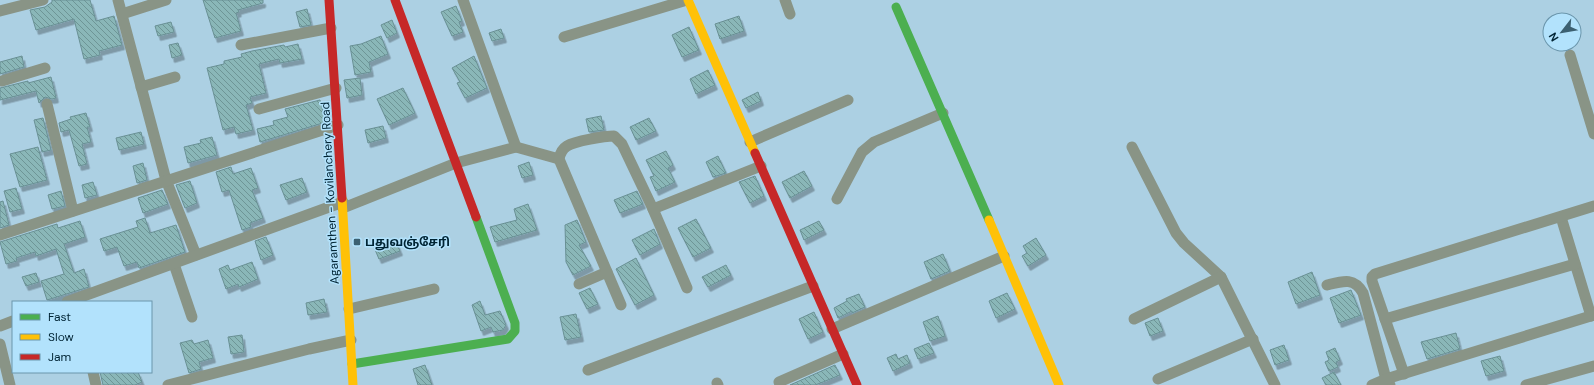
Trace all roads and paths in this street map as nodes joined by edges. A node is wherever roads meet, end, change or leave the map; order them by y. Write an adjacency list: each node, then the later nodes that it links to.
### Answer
1 (43, 0): 10 (street)
2 (118, 0): 11 (street)
3 (166, 0): 11 (street)
4 (329, 0): 13 (street, Agaramthen - Kovilanchery Road)
5 (395, 0): 32 (street)
6 (463, 0): 29 (street)
7 (688, 0): 14 (street); 28 (street)
8 (785, 0): 12 (street)
9 (896, 7): 25 (street)
10 (0, 11)
11 (122, 14): 20 (street)
12 (790, 14)
13 (331, 28): 15 (street); 21 (street, Agaramthen - Kovilanchery Road)
14 (564, 37)
15 (241, 45)
16 (1570, 55): 27 (street)
17 (45, 68): 19 (street)
18 (174, 77): 20 (street)
19 (1, 78)
20 (141, 87): 34 (street)
21 (336, 88): 24 (street); 26 (street, Agaramthen - Kovilanchery Road)
22 (848, 100): 28 (street)
23 (47, 104): 39 (street)
24 (260, 108)
25 (943, 113): 35 (street); 43 (street)
26 (338, 125): 34 (street); 36 (street, Agaramthen - Kovilanchery Road)
27 (1594, 134)
28 (750, 142): 33 (street)
29 (516, 147): 31 (street); 32 (street)
30 (1132, 147): 47 (street)
31 (559, 159): 38 (street); 46 (street)
32 (456, 163): 36 (street); 67 (street)
33 (761, 166): 38 (street); 50 (street)
34 (166, 180): 39 (street); 42 (street)
35 (837, 199)
36 (343, 205): 42 (street); 55 (street, Agaramthen - Kovilanchery Road)
37 (1594, 206): 40 (street)
38 (653, 208): 52 (street)
39 (73, 210): 41 (street)
40 (1561, 217): 45 (street); 59 (street)
41 (0, 234)
42 (196, 255): 44 (street)
43 (1004, 256): 62 (street); 80 (street)
44 (174, 264): 53 (street); 57 (street)
45 (1575, 264): 56 (street); 59 (street)
46 (607, 272): 48 (street); 54 (street)
47 (1221, 277): 58 (street); 63 (street)
48 (579, 284)
49 (1327, 285): 74 (street)
50 (813, 286): 62 (street); 69 (street)
51 (434, 288): 55 (street)
52 (688, 288)
53 (73, 301)
54 (620, 305)
55 (349, 309): 64 (street, Agaramthen - Kovilanchery Road)
56 (1592, 316): 71 (street)
57 (192, 317)
58 (1134, 318)
59 (1385, 319): 71 (street)
60 (12, 321): 61 (street)
61 (0, 326)
62 (832, 328): 66 (street)
63 (1253, 339): 72 (street); 81 (street)
64 (350, 340): 67 (street, Agaramthen - Kovilanchery Road); 77 (street)
65 (0, 344): 75 (street)
66 (843, 354): 73 (street); 79 (street)
67 (352, 364): 78 (street, Agaramthen - Kovilanchery Road)
68 (1594, 366): 83 (street)
69 (588, 370)
70 (92, 373): 76 (street)
71 (1404, 374): 74 (street)
72 (1158, 379)
73 (779, 382)
74 (1388, 382): 82 (street)
75 (10, 385)
76 (96, 385)
77 (168, 385)
78 (353, 385)
79 (857, 385)
80 (1059, 385)
81 (1275, 385)
82 (1372, 385)
83 (1526, 385)

